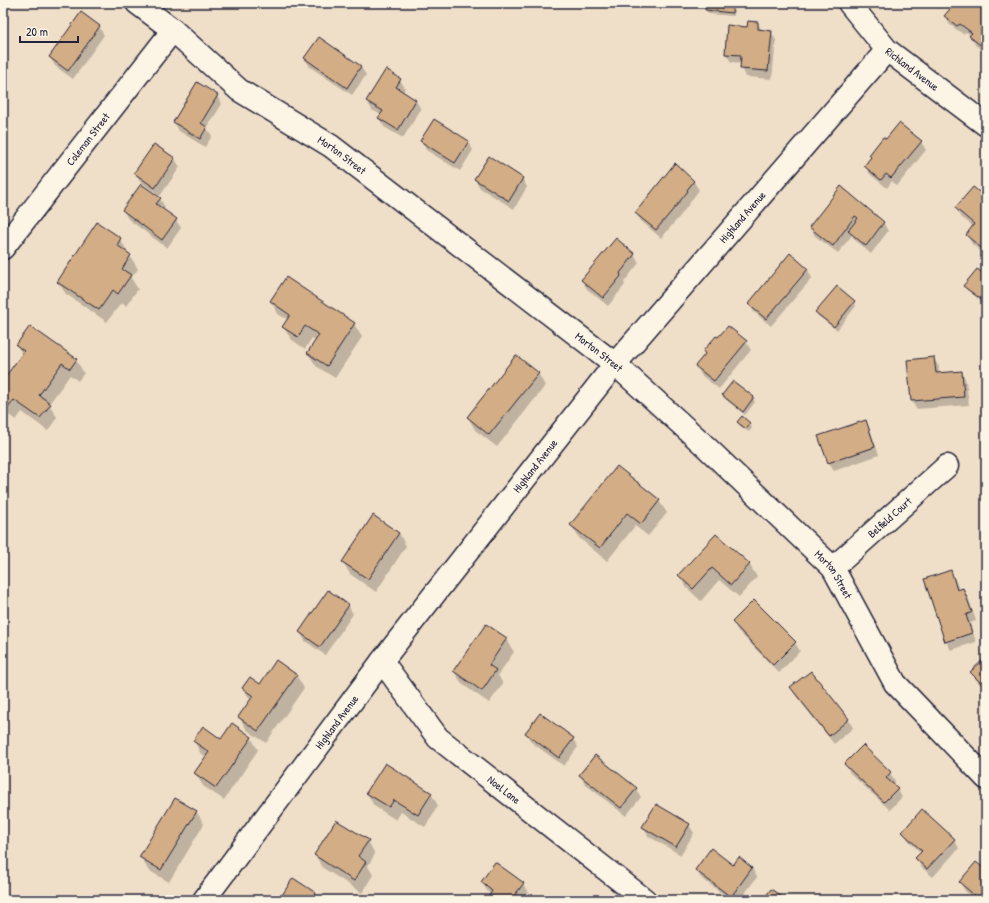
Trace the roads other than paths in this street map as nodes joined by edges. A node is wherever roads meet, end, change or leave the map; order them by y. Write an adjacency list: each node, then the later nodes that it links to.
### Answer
1 (137, 3): 3 (street, Morton Street)
2 (849, 3): 4 (street, Richland Avenue)
3 (173, 30): 6 (street, Coleman Street); 7 (street, Morton Street)
4 (886, 50): 5 (street, Richland Avenue); 7 (street, Highland Avenue)
5 (986, 125)
6 (3, 248)
7 (615, 364): 9 (street, Morton Street); 10 (street, Highland Avenue)
8 (947, 466): 9 (street, Belfield Court)
9 (833, 568): 11 (street, Morton Street)
10 (382, 661): 12 (street, Highland Avenue); 13 (street, Noel Lane)
11 (986, 778)
12 (204, 900)
13 (645, 900)

